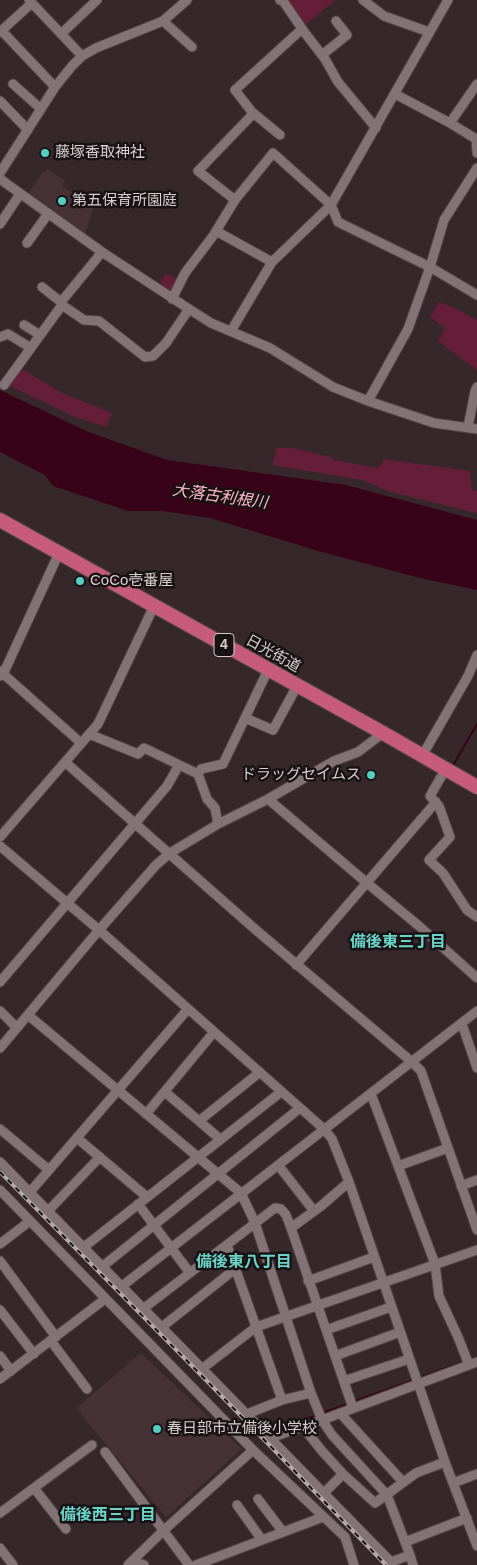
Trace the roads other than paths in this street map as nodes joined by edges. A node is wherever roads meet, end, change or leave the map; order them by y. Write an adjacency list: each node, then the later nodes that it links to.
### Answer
1 (97, 0): 12 (street)
2 (187, 0): 8 (street)
3 (280, 0): 9 (street)
4 (363, 0): 11 (street)
5 (448, 0): 11 (street)
6 (31, 2): 10 (street); 12 (street)
7 (336, 20): 14 (street)
8 (163, 21): 13 (street); 15 (street)
9 (302, 29): 14 (street); 22 (street)
10 (1, 32): 18 (street)
11 (429, 32): 19 (street)
12 (61, 34): 15 (street)
13 (192, 47)
14 (322, 55): 24 (street)
15 (82, 56): 18 (street)
16 (13, 84): 21 (street)
17 (477, 84): 23 (street)
18 (55, 88): 21 (street)
19 (395, 94): 23 (street); 24 (street)
20 (0, 101): 25 (street)
21 (41, 109): 25 (street)
22 (252, 112): 26 (street); 33 (street)
23 (450, 123): 27 (street)
24 (376, 128): 34 (street)
25 (28, 130): 30 (street)
26 (280, 135)
27 (477, 138): 28 (street)
28 (477, 153)
29 (477, 168): 41 (street)
30 (0, 173)
31 (0, 179): 32 (street)
32 (20, 194): 35 (street); 36 (street)
33 (235, 200): 34 (street); 37 (street)
34 (331, 205): 40 (street); 41 (street)
35 (48, 214): 38 (street); 39 (street)
36 (0, 224)
37 (216, 231): 40 (street); 44 (street)
38 (27, 243)
39 (102, 252): 44 (street); 45 (street)
40 (272, 262): 48 (street)
41 (430, 268): 43 (street); 54 (street)
42 (42, 287): 45 (street)
43 (477, 295)
44 (172, 299): 46 (street)
45 (62, 304): 46 (street); 49 (street)
46 (189, 309): 48 (street)
47 (24, 325): 49 (street)
48 (231, 331): 54 (street)
49 (40, 335): 51 (street)
50 (0, 337): 51 (street)
51 (31, 348): 52 (street)
52 (4, 385)
53 (477, 386): 55 (street)
54 (368, 401): 55 (street)
55 (473, 428)
56 (0, 520): 57 (highway, 日光街道 / 4)
57 (59, 553): 58 (highway, 日光街道 / 4); 61 (street)
58 (154, 606): 60 (highway, 日光街道 / 4); 65 (street)
59 (477, 655): 67 (street)
60 (268, 670): 62 (highway, 日光街道 / 4); 63 (street)
61 (1, 674): 66 (street)
62 (297, 686): 63 (street); 64 (highway, 日光街道 / 4)
63 (245, 718): 71 (street)
64 (383, 733): 67 (highway, 日光街道 / 4); 73 (street)
65 (89, 734): 66 (street); 69 (street)
66 (81, 743): 68 (street)
67 (422, 756): 70 (highway, 日光街道 / 4)
68 (65, 762): 75 (street); 77 (street)
69 (179, 765): 71 (street); 75 (street)
70 (450, 772): 72 (highway, 日光街道 / 4); 74 (street)
71 (198, 774): 76 (street)
72 (477, 787)
73 (268, 798): 76 (street); 81 (street)
74 (436, 802): 81 (street); 83 (street)
75 (136, 824): 80 (street); 82 (street)
76 (218, 824): 80 (street)
77 (3, 825): 78 (street)
78 (0, 837)
79 (0, 846): 82 (street)
80 (170, 853): 84 (street); 85 (street)
81 (367, 883): 85 (street); 86 (street)
82 (68, 904): 84 (street); 87 (street)
83 (477, 917)
84 (99, 930): 88 (street); 91 (street)
85 (296, 964): 96 (street)
86 (477, 978)
87 (0, 982)
88 (188, 1009): 94 (street); 99 (street)
89 (0, 1011): 93 (street)
90 (477, 1011): 92 (street)
91 (28, 1015): 93 (street); 99 (street)
92 (462, 1024): 96 (street); 97 (street)
93 (17, 1028): 95 (street)
94 (214, 1032): 98 (street); 100 (street)
95 (0, 1048)
96 (412, 1062): 102 (street); 110 (street)
97 (477, 1068)
98 (260, 1072): 101 (street); 105 (street)
99 (118, 1091): 104 (street); 108 (street)
100 (165, 1092): 104 (street); 105 (street)
101 (281, 1092): 103 (street); 109 (street)
102 (371, 1094): 107 (street); 115 (street)
103 (300, 1108): 107 (street); 117 (street)
104 (146, 1114): 112 (street)
105 (199, 1121): 109 (street)
106 (0, 1129): 116 (street)
107 (324, 1129): 114 (street); 119 (street)
108 (78, 1138): 111 (street); 116 (street)
109 (220, 1139): 112 (street)
110 (448, 1148): 115 (street); 120 (street)
111 (100, 1157): 124 (street); 126 (street)
112 (198, 1157): 117 (street); 124 (street)
113 (0, 1162): 122 (street)
114 (278, 1164): 123 (street); 127 (street)
115 (398, 1166): 140 (street)
116 (49, 1170): 122 (street)
117 (218, 1174): 123 (street); 130 (street)
118 (477, 1180): 120 (street)
119 (349, 1182): 127 (street); 138 (street)
120 (461, 1186): 132 (street)
121 (0, 1190): 128 (street)
122 (30, 1192): 126 (street)
123 (241, 1193): 129 (street); 136 (street)
124 (147, 1197): 125 (street)
125 (138, 1204): 130 (street); 135 (street)
126 (48, 1211): 135 (street)
127 (314, 1211): 131 (street)
128 (30, 1221): 133 (street); 147 (street)
129 (255, 1223): 131 (street); 134 (street); 152 (street)
130 (154, 1226): 136 (street); 141 (street)
131 (291, 1228): 144 (street)
132 (477, 1230)
133 (0, 1244)
134 (227, 1245): 142 (street); 143 (street)
135 (84, 1247): 141 (street)
136 (171, 1248): 143 (street); 146 (street)
137 (477, 1250): 140 (street)
138 (374, 1257): 144 (street); 145 (street)
139 (0, 1261): 157 (street)
140 (435, 1264): 145 (street); 162 (street)
141 (103, 1266): 146 (street)
142 (235, 1269): 153 (street); 154 (street)
143 (190, 1273): 150 (street)
144 (308, 1281): 148 (street)
145 (383, 1282): 148 (street); 149 (street)
146 (122, 1286): 150 (street)
147 (105, 1299): 157 (street); 178 (street)
148 (317, 1306): 152 (street); 155 (street)
149 (391, 1307): 155 (street); 156 (street)
150 (144, 1308): 153 (street)
151 (0, 1310): 158 (street)
152 (285, 1317): 154 (street); 169 (street)
153 (162, 1327): 163 (street)
154 (256, 1327): 163 (street); 170 (street)
155 (326, 1330): 160 (street)
156 (400, 1332): 160 (street); 161 (street)
157 (54, 1339): 158 (street); 168 (street)
158 (34, 1354): 164 (street)
159 (0, 1356): 164 (street)
160 (334, 1356): 166 (street)
161 (409, 1359): 166 (street); 167 (street)
162 (473, 1363): 167 (street)
163 (203, 1368): 173 (street)
164 (11, 1371): 165 (street)
165 (0, 1379)
166 (344, 1381): 171 (street)
167 (418, 1384): 171 (street); 180 (street)
168 (87, 1389)
169 (311, 1392): 170 (street); 174 (street)
170 (282, 1400): 173 (street)
171 (353, 1408): 172 (street)
172 (340, 1413): 174 (street); 183 (street)
173 (247, 1414): 176 (street)
174 (322, 1420): 175 (street); 187 (street)
175 (303, 1427): 176 (street); 181 (street)
176 (270, 1438): 186 (street)
177 (92, 1445): 185 (street)
178 (253, 1450): 191 (street); 194 (street)
179 (105, 1452): 194 (street)
180 (445, 1462): 183 (street); 184 (street)
181 (343, 1474): 186 (street); 187 (street)
182 (477, 1474): 184 (street)
183 (403, 1482): 187 (street)
184 (453, 1483): 192 (street)
185 (34, 1488): 190 (street); 193 (street)
186 (324, 1493): 200 (street)
187 (387, 1495): 197 (street)
188 (258, 1499): 195 (street)
189 (237, 1505): 196 (street)
190 (0, 1514)
191 (323, 1516): 195 (street); 206 (street)
192 (466, 1518): 197 (street); 198 (street)
193 (66, 1529)
194 (163, 1530): 201 (street); 204 (street)
195 (283, 1532): 196 (street)
196 (262, 1540): 205 (street)
197 (405, 1542): 200 (street)
198 (477, 1546)
199 (0, 1548): 202 (street)
200 (410, 1555): 207 (street)
201 (130, 1563): 203 (street)
202 (13, 1565)
203 (144, 1565)
204 (189, 1565)
205 (196, 1565)
206 (354, 1565)
207 (412, 1565)

